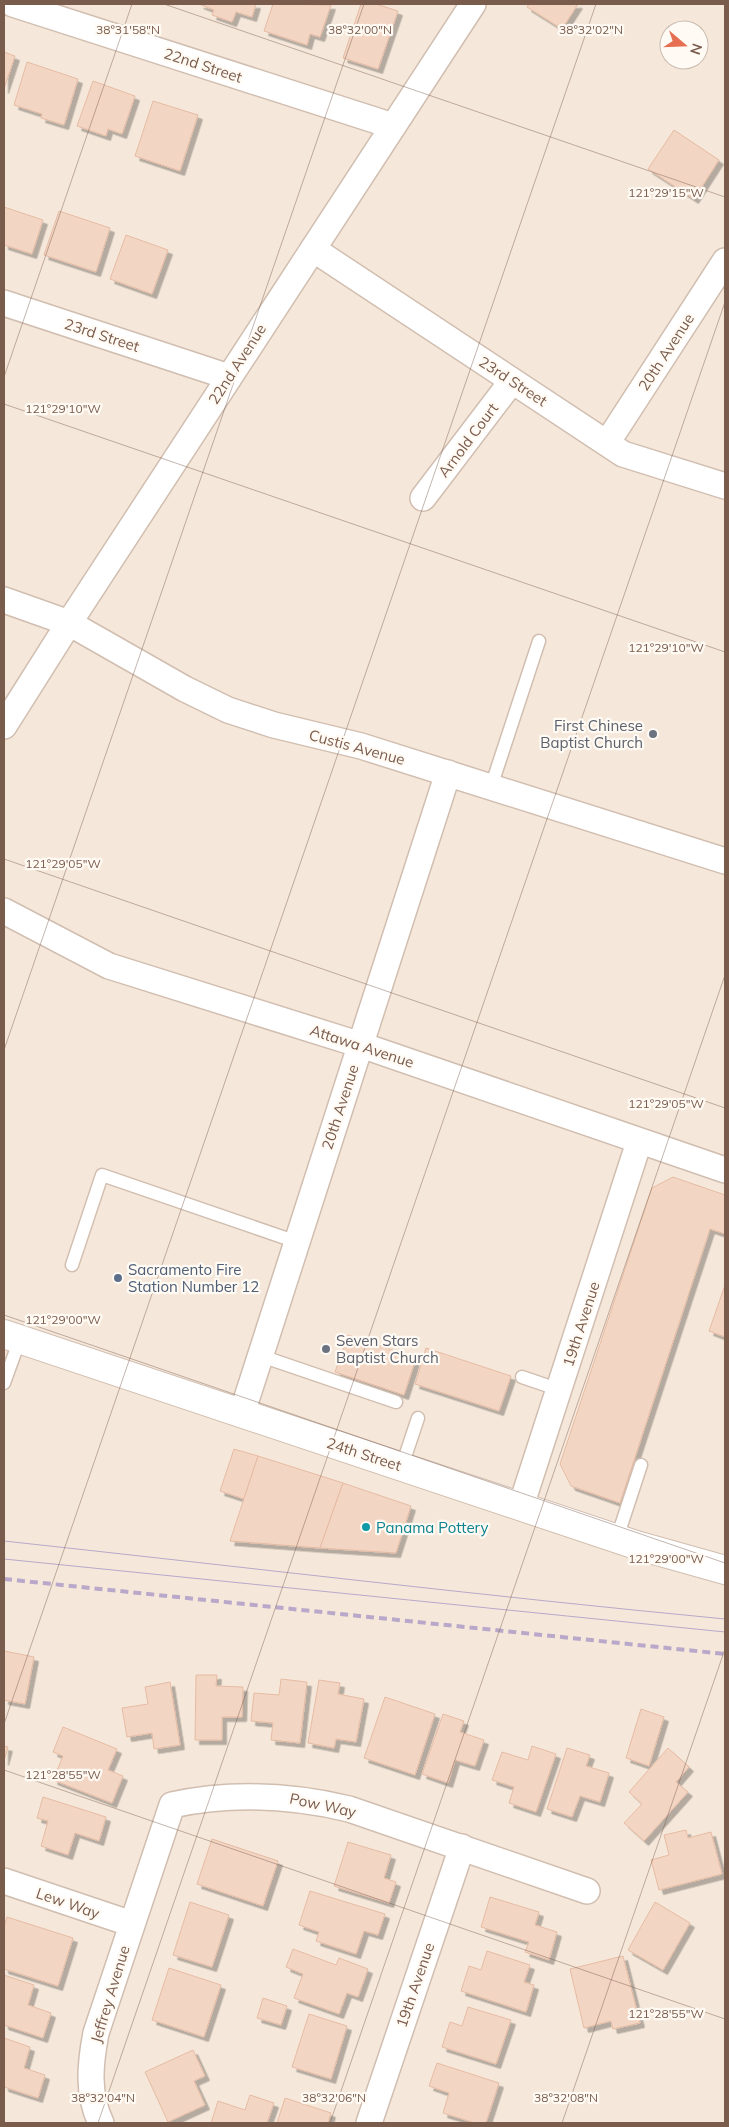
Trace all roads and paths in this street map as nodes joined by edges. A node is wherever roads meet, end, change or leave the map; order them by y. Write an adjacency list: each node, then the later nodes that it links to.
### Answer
1 (13, 4): 3 (street, 22nd Street)
2 (473, 4): 3 (street, 22nd Avenue)
3 (393, 126): 4 (street, 22nd Avenue)
4 (313, 249): 7 (street, 22nd Avenue); 8 (street, 23rd Street)
5 (725, 261): 9 (street, 20th Avenue)
6 (4, 303): 7 (street, 23rd Street)
7 (229, 377): 13 (street, 22nd Avenue)
8 (512, 381): 9 (street, 23rd Street); 11 (street, Arnold Court)
9 (607, 443): 10 (street, 23rd Street)
10 (725, 486)
11 (423, 498)
12 (4, 600): 13 (street, Custis Avenue)
13 (68, 623): 15 (street, 22nd Avenue); 16 (street, Custis Avenue)
14 (538, 641): 17 (lane)
15 (4, 726)
16 (448, 773): 17 (street, Custis Avenue); 20 (street, 20th Avenue)
17 (491, 787): 18 (street, Custis Avenue)
18 (725, 862)
19 (4, 911): 20 (street, Attawa Avenue)
20 (361, 1045): 21 (street, Attawa Avenue); 23 (street, 20th Avenue)
21 (640, 1142): 22 (street, Attawa Avenue); 29 (street, 19th Avenue)
22 (725, 1170)
23 (296, 1242): 24 (lane); 26 (street, 20th Avenue)
24 (72, 1265)
25 (12, 1336): 28 (lane); 31 (street, 24th Street)
26 (261, 1356): 30 (lane); 31 (street, 20th Avenue)
27 (522, 1378): 29 (lane)
28 (4, 1383)
29 (560, 1390): 35 (street, 19th Avenue)
30 (396, 1402)
31 (242, 1413): 34 (street, 24th Street)
32 (418, 1418): 34 (lane)
33 (641, 1465): 36 (lane)
34 (402, 1466): 35 (street, 24th Street)
35 (521, 1506): 36 (street, 24th Street)
36 (617, 1538): 37 (street, 24th Street)
37 (725, 1570)
38 (462, 1847): 40 (street, Pow Way); 41 (street, Pow Way); 43 (street, 19th Avenue)
39 (4, 1881): 41 (street, Lew Way)
40 (588, 1891)
41 (132, 1924): 42 (street, Jeffrey Avenue)
42 (101, 2123)
43 (369, 2123)

